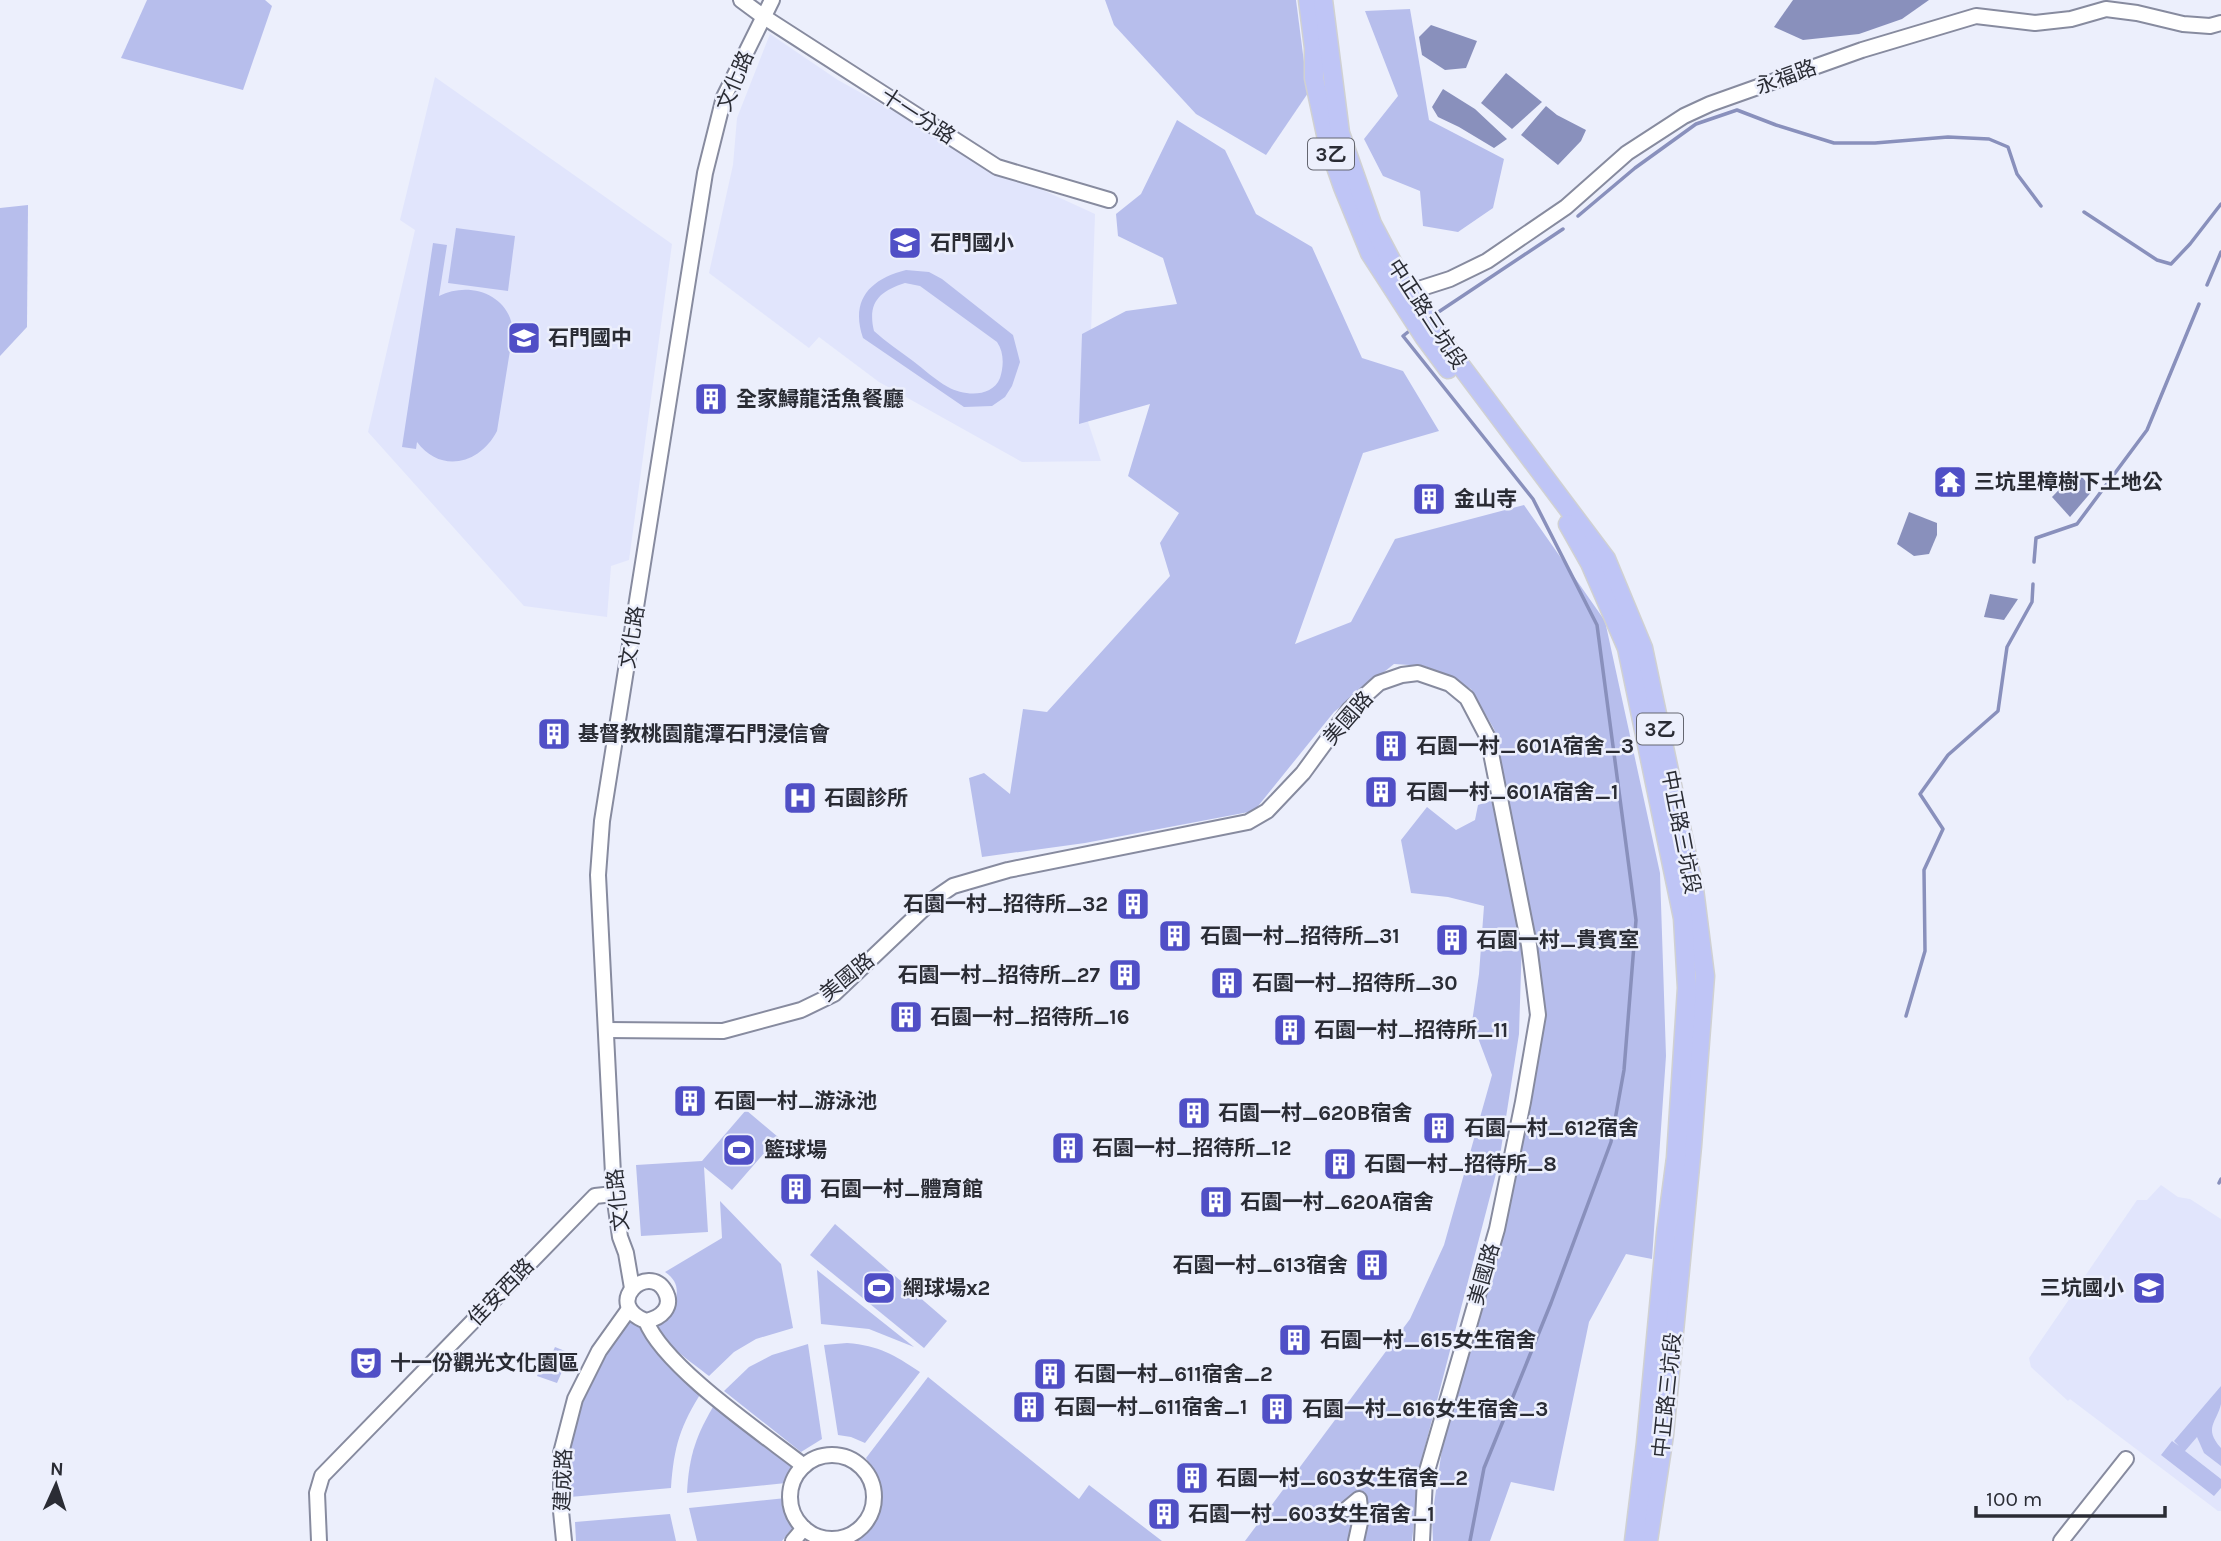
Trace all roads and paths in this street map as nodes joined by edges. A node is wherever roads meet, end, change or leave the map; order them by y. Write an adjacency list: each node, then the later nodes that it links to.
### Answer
1 (741, 0): 5 (street, 十一分路)
2 (772, 0): 5 (street, 文化路)
3 (1308, 0): 8 (main road, 中正路三坑段 / 3乙)
4 (1324, 0): 8 (main road, 中正路三坑段 / 3乙)
5 (764, 17): 7 (street, 十一分路); 9 (street, 文化路)
6 (2221, 23): 8 (street, 永福路)
7 (1109, 200)
8 (1404, 294): 23 (main road, 中正路三坑段 / 3乙); 24 (main road, 中正路三坑段 / 3乙)
9 (607, 1030): 10 (street, 文化路); 22 (street, 美國路)
10 (614, 1194): 11 (street, 文化路); 18 (street, 佳安西路)
11 (632, 1288): 12 (street, 文化路); 13 (street)
12 (629, 1309): 13 (street); 19 (street, 建成路)
13 (646, 1321): 15 (street)
14 (2126, 1459): 25 (street)
15 (804, 1466): 17 (street); 17 (street)
16 (1347, 1508): 21 (street)
17 (804, 1528): 20 (street)
18 (319, 1541)
19 (564, 1541)
20 (793, 1541)
21 (1356, 1541)
22 (1422, 1541)
23 (1634, 1541)
24 (1648, 1541)
25 (2061, 1541)

